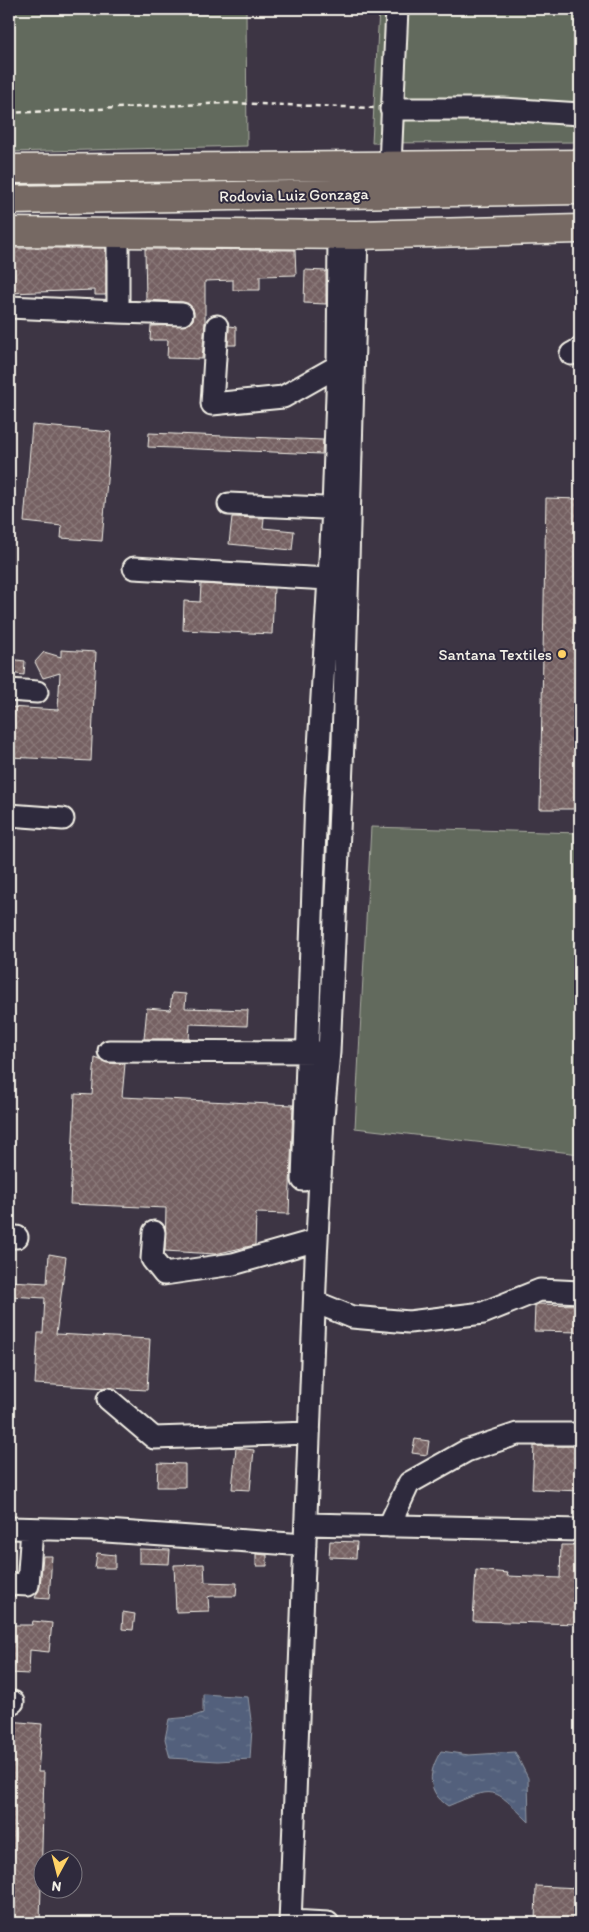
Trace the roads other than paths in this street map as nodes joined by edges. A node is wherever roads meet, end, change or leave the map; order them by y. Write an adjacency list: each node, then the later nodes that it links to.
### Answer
1 (397, 9): 2 (street)
2 (391, 108): 3 (street); 5 (street)
3 (580, 114)
4 (580, 164): 5 (main road, Rodovia Luiz Gonzaga)
5 (390, 165): 6 (main road, Rodovia Luiz Gonzaga)
6 (9, 169)
7 (580, 190): 8 (main road, Rodovia Luiz Gonzaga)
8 (9, 200)
9 (580, 229): 12 (main road)
10 (9, 232): 11 (main road)
11 (118, 233): 12 (main road); 14 (street)
12 (348, 235): 17 (street); 19 (street)
13 (9, 307): 14 (street)
14 (118, 312): 15 (street)
15 (182, 314)
16 (216, 326): 17 (street)
17 (338, 366): 19 (street)
18 (229, 504): 19 (street)
19 (340, 509): 21 (street); 28 (street)
20 (134, 568): 21 (street)
21 (328, 579): 27 (street)
22 (9, 690): 23 (street)
23 (38, 692)
24 (9, 815): 25 (street)
25 (63, 819)
26 (109, 1051): 27 (street)
27 (307, 1052): 28 (street); 29 (street)
28 (329, 1052): 31 (street)
29 (303, 1180)
30 (154, 1232): 31 (street)
31 (317, 1240): 33 (street)
32 (580, 1292): 33 (street)
33 (315, 1302): 35 (street)
34 (108, 1399): 35 (street)
35 (309, 1433): 41 (street)
36 (580, 1434): 37 (street)
37 (390, 1526): 40 (street); 41 (street)
38 (9, 1528): 39 (street)
39 (32, 1529): 41 (street); 42 (street)
40 (580, 1530)
41 (305, 1535): 43 (street)
42 (9, 1584)
43 (290, 1922): 44 (street)
44 (328, 1923)

